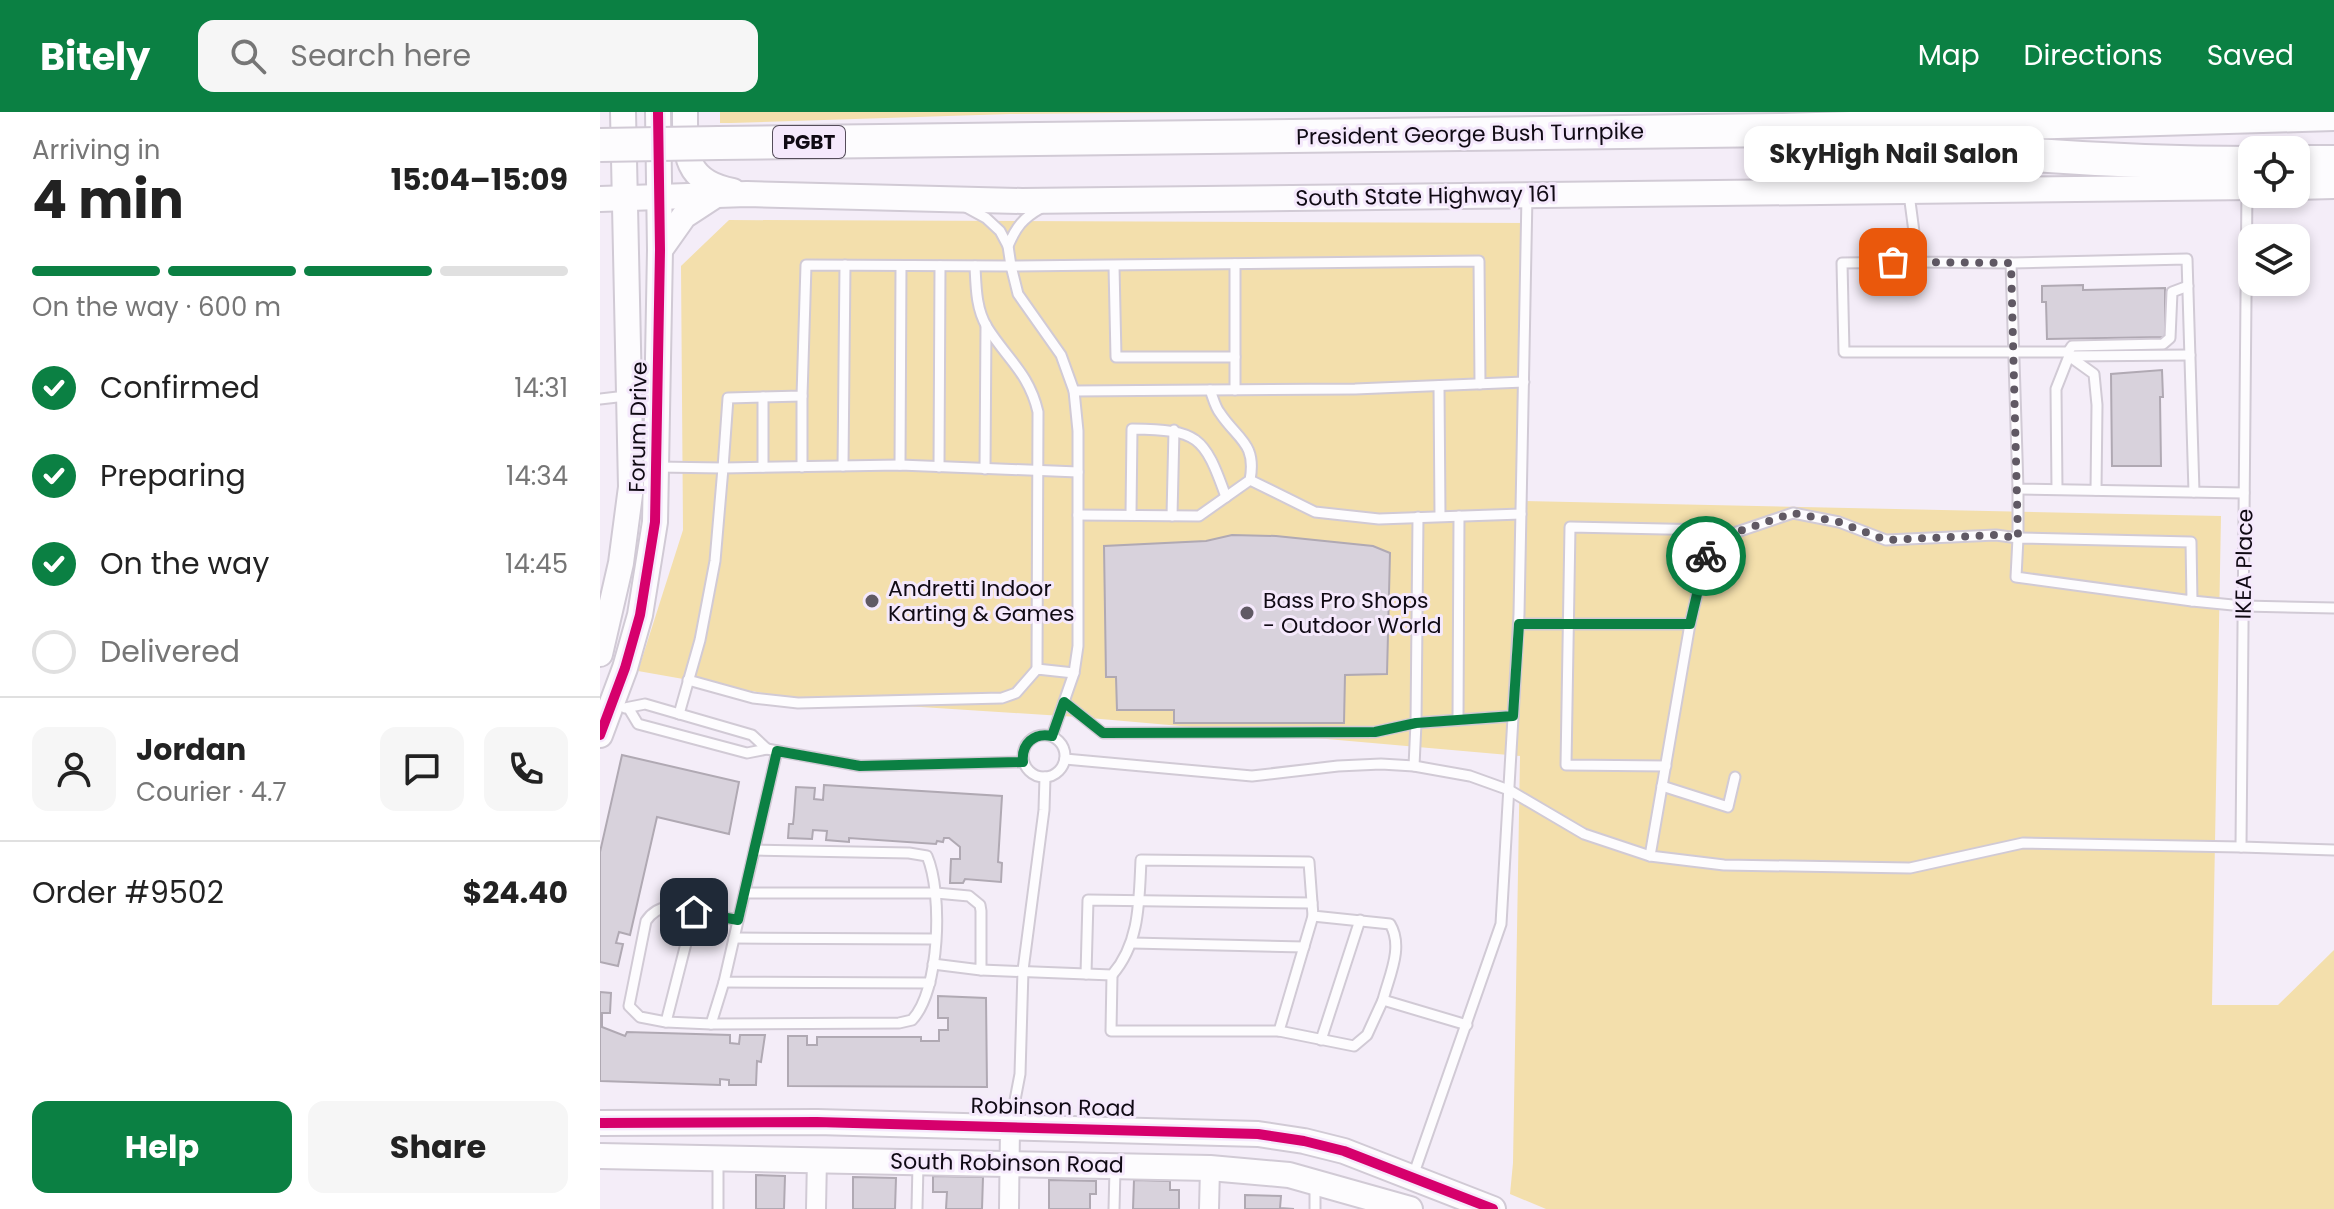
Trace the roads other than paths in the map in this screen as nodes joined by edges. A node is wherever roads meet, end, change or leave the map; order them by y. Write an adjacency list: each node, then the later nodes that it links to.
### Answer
1 (623, 112): 18 (street, Forum Drive)
2 (658, 112): 17 (street, Forum Drive)
3 (685, 112): 14 (street)
4 (2334, 114): 5 (highway, President George Bush Turnpike / PGBT)
5 (1782, 130): 6 (highway, President George Bush Turnpike / PGBT, bridge); 9 (highway)
6 (600, 146)
7 (2310, 162): 8 (highway)
8 (2334, 162)
9 (2238, 177)
10 (2238, 179): 13 (street, South State Highway 161)
11 (2334, 186): 12 (street)
12 (2310, 187)
13 (1909, 190): 16 (street, South State Highway 161); 26 (lane)
14 (747, 194): 15 (street, South State Highway 161); 19 (street, South State Highway 161)
15 (717, 195): 17 (street, South State Highway 161); 24 (street)
16 (1527, 195): 20 (street, South State Highway 161); 41 (lane)
17 (659, 198): 18 (street, South State Highway 161); 24 (street, Forum Drive)
18 (612, 199): 25 (street, Forum Drive)
19 (952, 199): 20 (street, South State Highway 161); 23 (lane)
20 (1055, 200): 23 (lane)
21 (2249, 208): 67 (lane, IKEA Place)
22 (600, 216): 25 (street)
23 (1008, 246): 33 (lane)
24 (660, 250): 54 (street, Forum Drive)
25 (625, 253): 47 (street, Forum Drive)
26 (1918, 262): 27 (lane); 37 (lane)
27 (2011, 263): 35 (lane); 37 (lane)
28 (1235, 264): 34 (lane); 40 (lane); 42 (lane)
29 (845, 265): 30 (lane); 48 (lane); 53 (lane)
30 (901, 266): 31 (lane); 52 (lane)
31 (940, 266): 32 (lane); 57 (lane)
32 (975, 266): 33 (lane); 36 (lane)
33 (1011, 266): 34 (lane); 46 (lane)
34 (1114, 266): 40 (lane)
35 (2188, 286): 38 (lane); 39 (lane)
36 (986, 325): 59 (lane); 60 (lane)
37 (2014, 350): 38 (lane); 63 (lane)
38 (2069, 354): 39 (lane); 64 (lane); 65 (lane)
39 (2190, 355): 66 (lane)
40 (1235, 357): 45 (lane)
41 (1524, 382): 42 (lane); 69 (lane)
42 (1480, 384): 43 (lane)
43 (1439, 386): 45 (lane); 73 (lane)
44 (1210, 390): 45 (lane); 46 (lane); 62 (lane)
45 (1235, 390)
46 (1074, 391): 61 (lane)
47 (630, 396): 50 (lane); 84 (street, Forum Drive)
48 (802, 396): 49 (lane); 56 (lane)
49 (763, 397): 55 (lane); 58 (lane)
50 (600, 399)
51 (1174, 430): 68 (lane); 71 (lane); 72 (lane)
52 (900, 465): 53 (lane); 57 (lane)
53 (843, 466): 56 (lane)
54 (657, 467): 58 (lane); 89 (street, Forum Drive)
55 (763, 467): 56 (lane); 58 (lane)
56 (802, 467)
57 (939, 467): 59 (lane)
58 (723, 468): 87 (lane)
59 (985, 469): 60 (lane)
60 (1038, 471): 61 (lane); 85 (lane)
61 (1078, 472): 70 (lane)
62 (1250, 480): 68 (lane); 75 (lane)
63 (2018, 489): 64 (lane); 77 (lane)
64 (2057, 489): 65 (lane)
65 (2096, 490): 66 (lane)
66 (2194, 492): 67 (lane)
67 (2244, 493): 79 (lane, IKEA Place)
68 (1226, 497): 72 (lane)
69 (1521, 514): 74 (lane); 81 (lane)
70 (1078, 515): 71 (lane); 86 (lane)
71 (1131, 515): 72 (lane)
72 (1172, 516)
73 (1440, 516): 74 (lane); 75 (lane)
74 (1459, 516): 92 (lane)
75 (1418, 517): 93 (lane)
76 (1712, 530): 77 (lane); 82 (lane); 83 (lane)
77 (2018, 538): 78 (lane); 78 (lane)
78 (2192, 601): 79 (lane)
79 (2243, 606): 80 (lane); 105 (lane, IKEA Place)
80 (2334, 608)
81 (1519, 624): 82 (lane); 91 (lane)
82 (1567, 624): 83 (lane); 100 (lane)
83 (1690, 624): 100 (lane)
84 (600, 654)
85 (1037, 669): 86 (lane); 87 (lane)
86 (1074, 673): 88 (lane)
87 (688, 680): 90 (lane)
88 (1064, 702): 93 (lane); 95 (lane)
89 (614, 704): 90 (lane); 94 (street, Forum Drive); 96 (lane)
90 (679, 714): 96 (lane)
91 (1513, 716): 92 (lane); 104 (lane)
92 (1458, 720): 93 (lane)
93 (1416, 723): 99 (lane)
94 (600, 735)
95 (1052, 736): 97 (lane); 98 (lane)
96 (772, 750): 98 (lane); 106 (lane)
97 (1065, 759): 99 (lane); 101 (lane)
98 (1023, 762): 101 (lane)
99 (1414, 766): 104 (lane)
100 (1666, 766): 103 (lane)
101 (1045, 777): 123 (lane)
102 (1735, 777): 103 (lane)
103 (1662, 786): 108 (lane)
104 (1509, 790): 108 (lane); 131 (lane)
105 (2241, 847): 107 (lane); 108 (lane)
106 (755, 850): 109 (lane); 110 (lane)
107 (2334, 850)
108 (1650, 856)
109 (745, 893): 110 (lane); 115 (lane)
110 (936, 893): 118 (lane); 122 (lane)
111 (1139, 900): 112 (lane); 112 (lane); 119 (lane); 124 (lane)
112 (1312, 903): 114 (lane)
113 (694, 912): 115 (lane); 129 (lane); 129 (lane)
114 (1313, 916): 116 (lane); 120 (lane)
115 (738, 920): 117 (lane)
116 (1360, 920): 128 (lane); 133 (lane)
117 (734, 938): 118 (lane); 126 (lane)
118 (935, 939): 121 (lane)
119 (1132, 943): 120 (lane); 125 (lane)
120 (1304, 947): 132 (lane)
121 (933, 964): 122 (lane); 127 (lane)
122 (981, 970): 123 (lane)
123 (1023, 970): 124 (lane); 135 (lane)
124 (1086, 974): 125 (lane)
125 (1112, 975): 132 (lane)
126 (724, 982): 127 (lane); 130 (lane)
127 (930, 983): 130 (lane)
128 (1383, 1000): 131 (lane); 133 (lane)
129 (666, 1022): 130 (lane)
130 (711, 1024)
131 (1467, 1025): 143 (lane)
132 (1279, 1031): 133 (lane)
133 (1321, 1040)
134 (600, 1123): 135 (street, Robinson Road)
135 (1010, 1126): 140 (street); 143 (street, Robinson Road)
136 (600, 1156): 137 (street, South Robinson Road)
137 (718, 1157): 138 (street, South Robinson Road); 145 (lane)
138 (817, 1158): 139 (street, South Robinson Road); 146 (street)
139 (918, 1161): 140 (street, South Robinson Road); 147 (lane)
140 (1009, 1163): 141 (street, South Robinson Road); 148 (street)
141 (1115, 1166): 142 (street, South Robinson Road); 149 (lane)
142 (1210, 1168): 144 (street, South Robinson Road); 150 (street)
143 (1413, 1176): 152 (street); 153 (street, Robinson Road)
144 (1315, 1183): 151 (lane); 152 (street, South Robinson Road)
145 (718, 1209)
146 (816, 1209)
147 (917, 1209)
148 (1009, 1209)
149 (1114, 1209)
150 (1209, 1209)
151 (1315, 1209)
152 (1410, 1209)
153 (1493, 1209)

